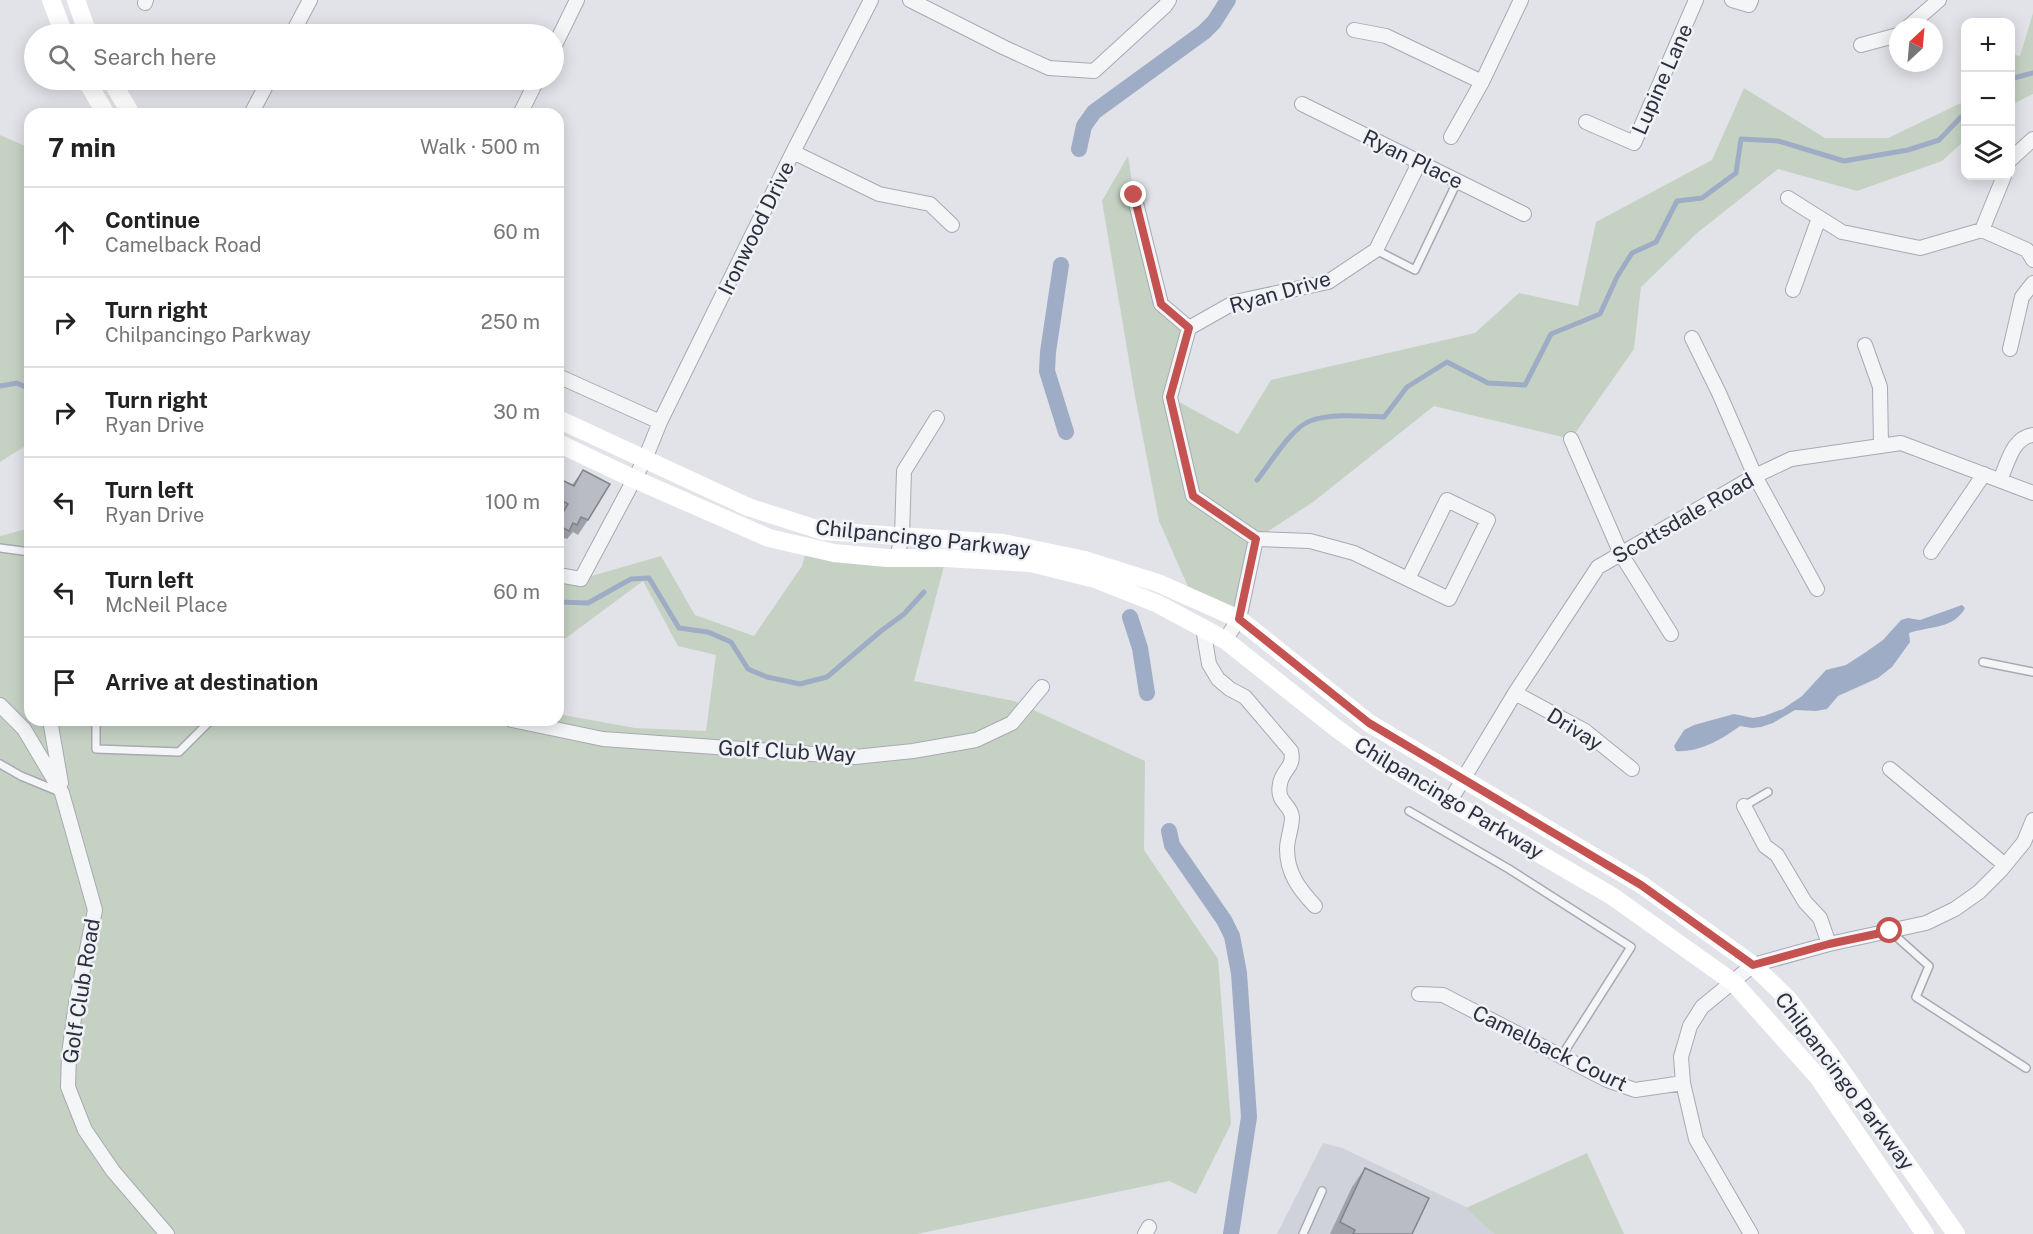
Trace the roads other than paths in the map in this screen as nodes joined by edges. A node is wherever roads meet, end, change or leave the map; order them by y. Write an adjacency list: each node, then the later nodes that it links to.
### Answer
1 (51, 0): 14 (street)
2 (76, 0): 15 (street)
3 (310, 0): 16 (street)
4 (577, 0): 17 (street)
5 (871, 0): 34 (street, Ironwood Drive)
6 (910, 0): 7 (street)
7 (1169, 0)
8 (1521, 0): 21 (street)
9 (1696, 0): 31 (street, Lupine Lane)
10 (1732, 0): 12 (street)
11 (1940, 0): 13 (street)
12 (1750, 2)
13 (1919, 18)
14 (60, 24)
15 (84, 24)
16 (297, 24)
17 (564, 27)
18 (1354, 30): 21 (street)
19 (1889, 37): 20 (street)
20 (1861, 45)
21 (1482, 82): 32 (street)
22 (92, 90): 27 (street)
23 (117, 90): 28 (street)
24 (263, 90): 29 (street)
25 (532, 90): 30 (street)
26 (1302, 104): 36 (street, Ryan Place)
27 (102, 108)
28 (127, 108)
29 (253, 108)
30 (523, 108)
31 (1586, 122)
32 (1451, 137)
33 (2033, 139): 35 (street)
34 (793, 152): 43 (street); 56 (street, Ironwood Drive)
35 (2015, 155)
36 (1419, 163): 38 (street, Ryan Place); 45 (street)
37 (2002, 180): 44 (street)
38 (1457, 182): 41 (street, Ryan Place); 45 (lane)
39 (1134, 195): 49 (street)
40 (1788, 198): 42 (street)
41 (1524, 214)
42 (1819, 218): 44 (street); 48 (street)
43 (952, 225)
44 (1982, 230): 46 (street)
45 (1377, 250): 49 (street, Ryan Drive)
46 (2033, 260)
47 (2033, 283): 52 (street)
48 (1793, 290)
49 (1189, 328): 68 (street)
50 (1692, 338): 63 (street)
51 (1865, 345): 60 (street)
52 (2010, 349)
53 (564, 379): 56 (street)
54 (937, 418): 67 (street)
55 (564, 422): 61 (street, Chilpancingo Parkway)
56 (660, 422): 61 (street, Ironwood Drive)
57 (2033, 435): 65 (street)
58 (1571, 439): 72 (street)
59 (564, 446): 64 (street, Chilpancingo Parkway)
60 (1881, 446): 62 (street, Scottsdale Road); 63 (street, Scottsdale Road)
61 (645, 459): 64 (street, Ironwood Drive); 67 (street, Chilpancingo Parkway)
62 (1984, 474): 65 (street, Scottsdale Road); 71 (street)
63 (1755, 476): 72 (street, Scottsdale Road); 76 (street)
64 (634, 479): 73 (street, Chilpancingo Parkway); 74 (street, Ironwood Drive)
65 (2000, 480): 66 (street, Scottsdale Road)
66 (2033, 493)
67 (902, 537): 73 (street); 77 (street, Chilpancingo Parkway)
68 (1256, 539): 75 (street); 77 (street)
69 (0, 548): 70 (lane)
70 (24, 551)
71 (1931, 552)
72 (1621, 554): 79 (street); 84 (street, Scottsdale Road)
73 (897, 558): 78 (street, Chilpancingo Parkway)
74 (564, 576)
75 (1408, 579): 75 (street)
76 (1817, 589)
77 (1239, 619): 80 (street); 93 (street, Chilpancingo Parkway)
78 (1203, 628): 80 (street, Chilpancingo Parkway); 101 (street)
79 (1671, 634)
80 (1225, 640): 96 (street, Chilpancingo Parkway)
81 (1983, 662): 82 (lane)
82 (2033, 672)
83 (1042, 687): 89 (street, Golf Club Way)
84 (1515, 693): 91 (street, Drivay); 93 (street, Scottsdale Road)
85 (0, 705): 95 (street, Golf Club Road)
86 (51, 726): 95 (street)
87 (96, 726): 88 (lane)
88 (205, 726)
89 (541, 726)
90 (0, 764): 95 (lane)
91 (1632, 768)
92 (1890, 769): 100 (street)
93 (1463, 779): 96 (street, Scottsdale Road); 104 (street, Chilpancingo Parkway)
94 (1768, 792): 97 (lane)
95 (62, 793): 111 (street, Golf Club Road)
96 (1450, 801): 105 (street, Chilpancingo Parkway)
97 (1744, 806): 103 (street)
98 (1409, 811): 107 (lane)
99 (2033, 820): 100 (street)
100 (2005, 865): 102 (street)
101 (1315, 906)
102 (1890, 931): 103 (street); 108 (lane)
103 (1829, 944): 104 (street)
104 (1753, 965): 105 (street); 115 (street, Chilpancingo Parkway)
105 (1734, 983): 109 (street); 114 (street, Chilpancingo Parkway)
106 (1419, 994): 107 (street, Camelback Court)
107 (1561, 1057): 109 (street, Camelback Court)
108 (2026, 1068)
109 (1683, 1083): 113 (street)
110 (1322, 1191): 112 (lane)
111 (167, 1234)
112 (1303, 1234)
113 (1751, 1234)
114 (1925, 1234)
115 (1956, 1234)

